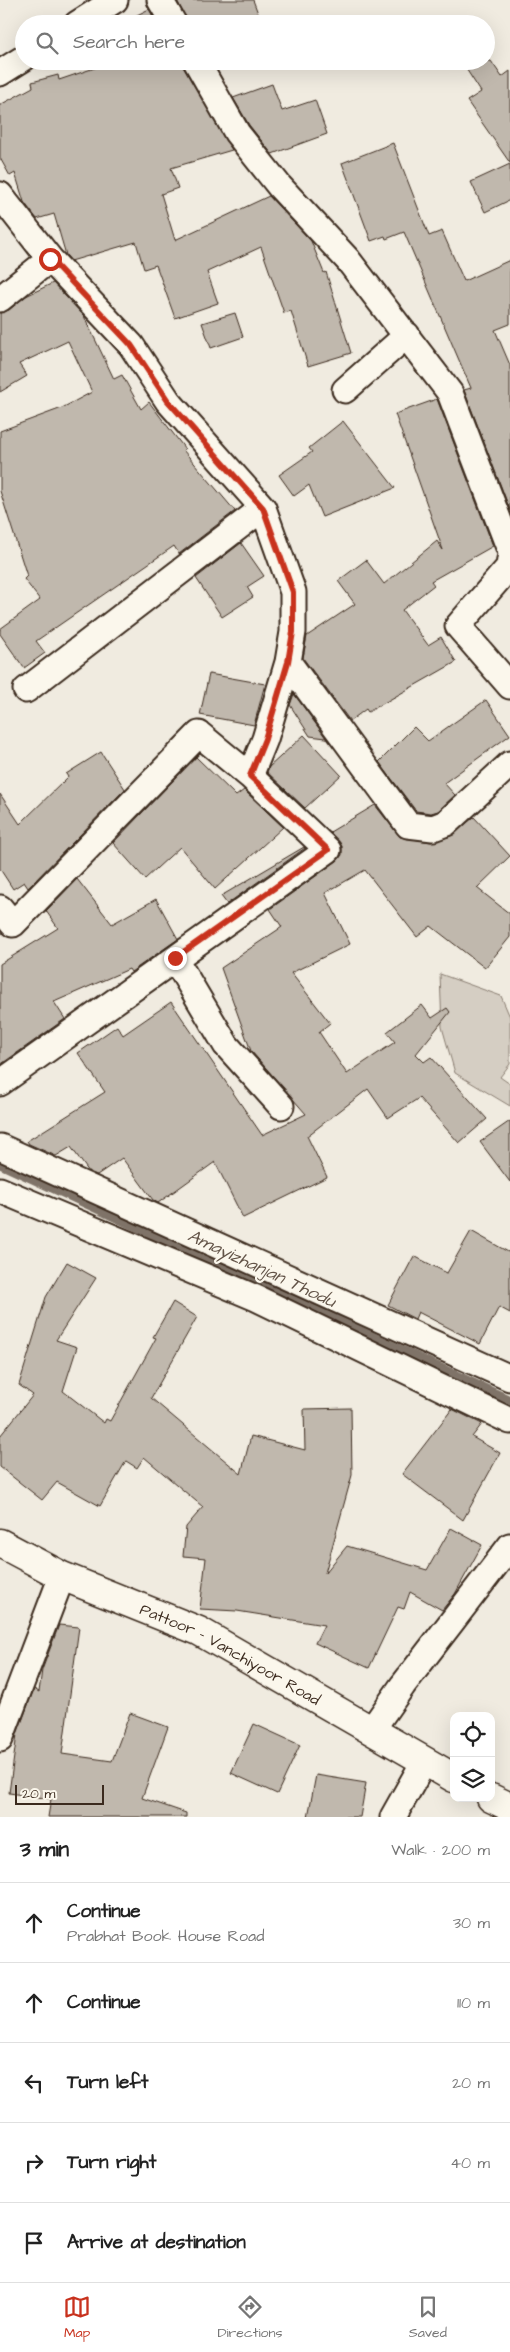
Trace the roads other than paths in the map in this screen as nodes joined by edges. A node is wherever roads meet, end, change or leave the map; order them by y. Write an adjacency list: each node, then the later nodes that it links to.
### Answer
1 (115, 0): 3 (street)
2 (160, 0): 4 (street)
3 (91, 15)
4 (169, 15)
5 (15, 64): 7 (street)
6 (201, 70): 11 (street)
7 (0, 73)
8 (0, 195): 9 (street)
9 (50, 259): 10 (street); 13 (street)
10 (0, 299)
11 (407, 335): 12 (street); 14 (street)
12 (345, 390)
13 (263, 508): 16 (street); 18 (street)
14 (510, 550)
15 (510, 559): 17 (street)
16 (288, 662): 19 (street); 20 (street)
17 (510, 686)
18 (26, 690)
19 (510, 764)
20 (250, 776): 21 (street); 22 (street)
21 (0, 908)
22 (175, 958): 23 (street); 24 (street)
23 (0, 1082)
24 (281, 1106)
25 (0, 1147): 27 (street)
26 (0, 1190): 28 (street)
27 (510, 1378)
28 (510, 1421)
29 (0, 1543): 31 (main road, Pattoor - Vanchiyoor Road)
30 (510, 1546): 32 (street)
31 (62, 1576): 32 (main road, Pattoor - Vanchiyoor Road); 33 (street)
32 (371, 1731): 34 (main road, Pattoor - Vanchiyoor Road)
33 (0, 1739)
34 (424, 1762): 35 (main road, Pattoor - Vanchiyoor Road); 38 (street)
35 (450, 1776)
36 (495, 1800): 37 (main road)
37 (510, 1807)
38 (393, 1817)

